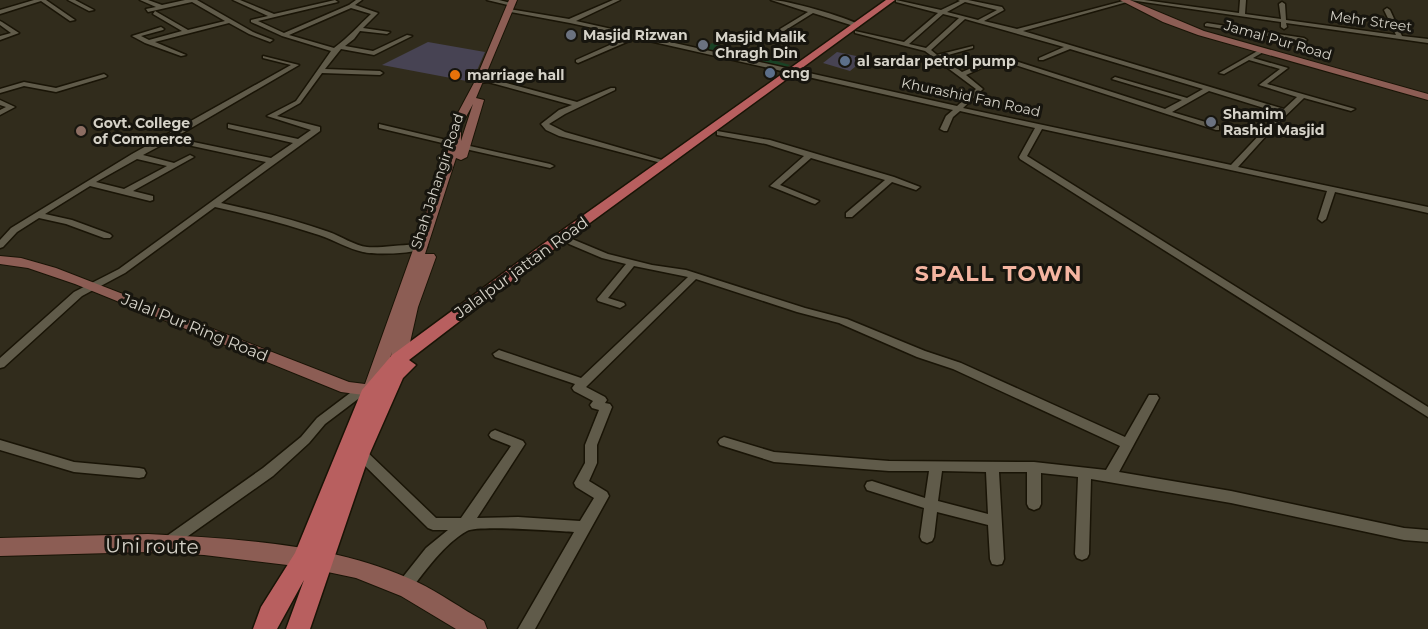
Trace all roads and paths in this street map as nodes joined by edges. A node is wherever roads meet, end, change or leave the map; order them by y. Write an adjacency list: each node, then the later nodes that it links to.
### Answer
1 (41, 0): 21 (street); 33 (street)
2 (71, 0): 22 (street)
3 (143, 0): 20 (street)
4 (193, 0): 20 (street); 34 (street)
5 (236, 0): 30 (street)
6 (490, 0): 19 (street, Khurashid Fan Road)
7 (617, 0): 35 (street)
8 (774, 0): 26 (street)
9 (896, 0): 27 (street); 41 (main road, Jalalpur jattan Road)
10 (963, 0): 27 (street); 36 (street)
11 (1124, 0): 45 (street); 63 (street, Jamal Pur Road)
12 (1133, 0): 16 (street, Mehr Street)
13 (1208, 0): 24 (street)
14 (1243, 0): 29 (street)
15 (333, 1): 17 (street); 30 (street)
16 (1158, 2): 24 (street, Mehr Street)
17 (355, 3): 43 (street); 48 (street)
18 (1282, 3): 37 (street)
19 (514, 5): 35 (street, Khurashid Fan Road); 78 (street)
20 (162, 7): 23 (street)
21 (0, 10)
22 (91, 10)
23 (148, 10)
24 (1206, 10): 29 (street, Mehr Street)
25 (1387, 10): 53 (street)
26 (813, 11): 41 (street); 44 (street)
27 (942, 12): 31 (street); 59 (street)
28 (155, 13): 46 (street)
29 (1242, 15): 32 (street, Mehr Street)
30 (273, 16): 48 (street)
31 (964, 17): 36 (street); 64 (street)
32 (1253, 17): 37 (street, Mehr Street); 40 (street)
33 (72, 20)
34 (230, 21): 46 (street); 55 (street)
35 (570, 21): 51 (street, Khurashid Fan Road)
36 (980, 21): 45 (street)
37 (1284, 21): 52 (street); 53 (street, Mehr Street)
38 (0, 23): 54 (street)
39 (1207, 25): 49 (street)
40 (1254, 26)
41 (857, 28): 59 (street); 72 (main road, Jalalpur jattan Road)
42 (161, 29): 58 (street)
43 (359, 29): 47 (street); 62 (street)
44 (782, 30)
45 (1017, 31): 61 (street)
46 (187, 32): 58 (street)
47 (387, 32)
48 (284, 35): 62 (street)
49 (1269, 35): 52 (street); 63 (street)
50 (409, 36): 62 (street)
51 (636, 36): 70 (street); 72 (street, Khurashid Fan Road)
52 (1285, 37): 56 (street)
53 (1400, 37): 57 (street, Mehr Street)
54 (0, 38)
55 (270, 40)
56 (1304, 40)
57 (1428, 41)
58 (147, 42): 65 (street)
59 (905, 44): 64 (street)
60 (971, 47): 67 (street)
61 (1070, 47): 69 (street); 80 (street)
62 (337, 48): 71 (street)
63 (1259, 49): 68 (street); 83 (street, Jamal Pur Road)
64 (927, 50): 67 (street)
65 (183, 55)
66 (265, 57): 98 (street)
67 (936, 57): 75 (street)
68 (1248, 58): 74 (street); 82 (street)
69 (1041, 59)
70 (578, 61)
71 (320, 71): 73 (street); 99 (street)
72 (797, 71): 87 (street, Khurashid Fan Road); 97 (main road, Jalalpur jattan Road); 105 (main road, Jalalpur jattan Road)
73 (380, 73)
74 (1222, 73)
75 (961, 75): 87 (street); 90 (street)
76 (104, 76): 81 (street)
77 (1115, 79): 84 (street)
78 (484, 80): 86 (street); 100 (street)
79 (613, 89): 86 (street)
80 (1208, 89): 84 (street); 91 (street)
81 (0, 91)
82 (1302, 96): 88 (street); 91 (street)
83 (1428, 97)
84 (1188, 100): 90 (street)
85 (0, 102): 89 (street)
86 (579, 105): 105 (street)
87 (957, 107): 94 (street, Khurashid Fan Road); 96 (street)
88 (1351, 109)
89 (0, 112)
90 (1166, 112): 95 (street)
91 (1285, 112): 108 (street)
92 (231, 126): 99 (street)
93 (382, 126): 100 (street)
94 (1040, 126): 108 (street, Khurashid Fan Road); 137 (street)
95 (1216, 128)
96 (944, 129)
97 (720, 133): 102 (street); 114 (main road, Jalalpur jattan Road)
98 (166, 138): 101 (street); 104 (street)
99 (298, 142): 104 (street)
100 (460, 145): 107 (street); 125 (street); 133 (street, Shah Jahangir Road)
101 (135, 156): 106 (street); 110 (street)
102 (808, 156): 109 (street); 116 (street)
103 (190, 157): 106 (street)
104 (272, 161): 117 (street)
105 (665, 162): 114 (main road, Jalalpur jattan Road)
106 (174, 165): 113 (street)
107 (550, 166)
108 (1233, 168): 112 (street, Khurashid Fan Road)
109 (891, 179): 111 (street); 120 (street)
110 (89, 183): 113 (street); 119 (street)
111 (916, 187)
112 (1332, 189): 118 (street, Khurashid Fan Road); 121 (street)
113 (125, 192): 115 (street)
114 (630, 193): 123 (main road, Jalalpur jattan Road); 133 (main road, Jalalpur jattan Road)
115 (150, 198)
116 (815, 201)
117 (213, 204): 125 (street); 129 (street)
118 (1428, 210)
119 (37, 215): 122 (street); 124 (street)
120 (849, 215)
121 (1322, 219)
122 (107, 236)
123 (572, 242): 127 (street); 133 (main road, Jalalpur jattan Road)
124 (0, 245)
125 (422, 247): 135 (street)
126 (0, 260): 129 (street, Jalal Pur Ring Road)
127 (632, 263): 128 (street); 130 (street)
128 (694, 276): 134 (street); 140 (street)
129 (94, 287): 132 (street); 135 (street, Jalal Pur Ring Road)
130 (620, 305)
131 (499, 354): 134 (street)
132 (0, 364)
133 (394, 373): 135 (street, Jalal Pur Ring Road); 135 (main road, Jalalpur jattan Road); 142 (main road, Jalalpur jattan Road)
134 (584, 383): 154 (street)
135 (366, 390): 157 (street); 161 (main road, Jalalpur jattan Road)
136 (1153, 398): 140 (street)
137 (1428, 412)
138 (495, 435): 153 (street)
139 (724, 442): 143 (street)
140 (1128, 444): 148 (street)
141 (0, 445): 146 (street)
142 (360, 453): 153 (street); 161 (main road, Jalalpur jattan Road)
143 (936, 466): 144 (street); 151 (street)
144 (992, 467): 145 (street); 152 (street)
145 (1034, 467): 147 (street); 150 (street)
146 (139, 473)
147 (1085, 473): 148 (street); 159 (street)
148 (1110, 476): 155 (street)
149 (872, 486): 151 (street)
150 (1034, 504)
151 (931, 505): 152 (street); 156 (street)
152 (994, 521): 160 (street)
153 (465, 524): 154 (street); 162 (street)
154 (583, 527): 166 (street)
155 (1428, 536)
156 (927, 537)
157 (166, 544): 158 (street, Uni route); 161 (street, Uni route)
158 (0, 547)
159 (1082, 554)
160 (997, 559)
161 (313, 560): 162 (street, Uni route); 163 (main road, Jalalpur jattan Road); 164 (main road, Jalalpur jattan Road)
162 (404, 587): 165 (street, Uni route)
163 (267, 622)
164 (298, 629)
165 (476, 629)
166 (526, 629)

